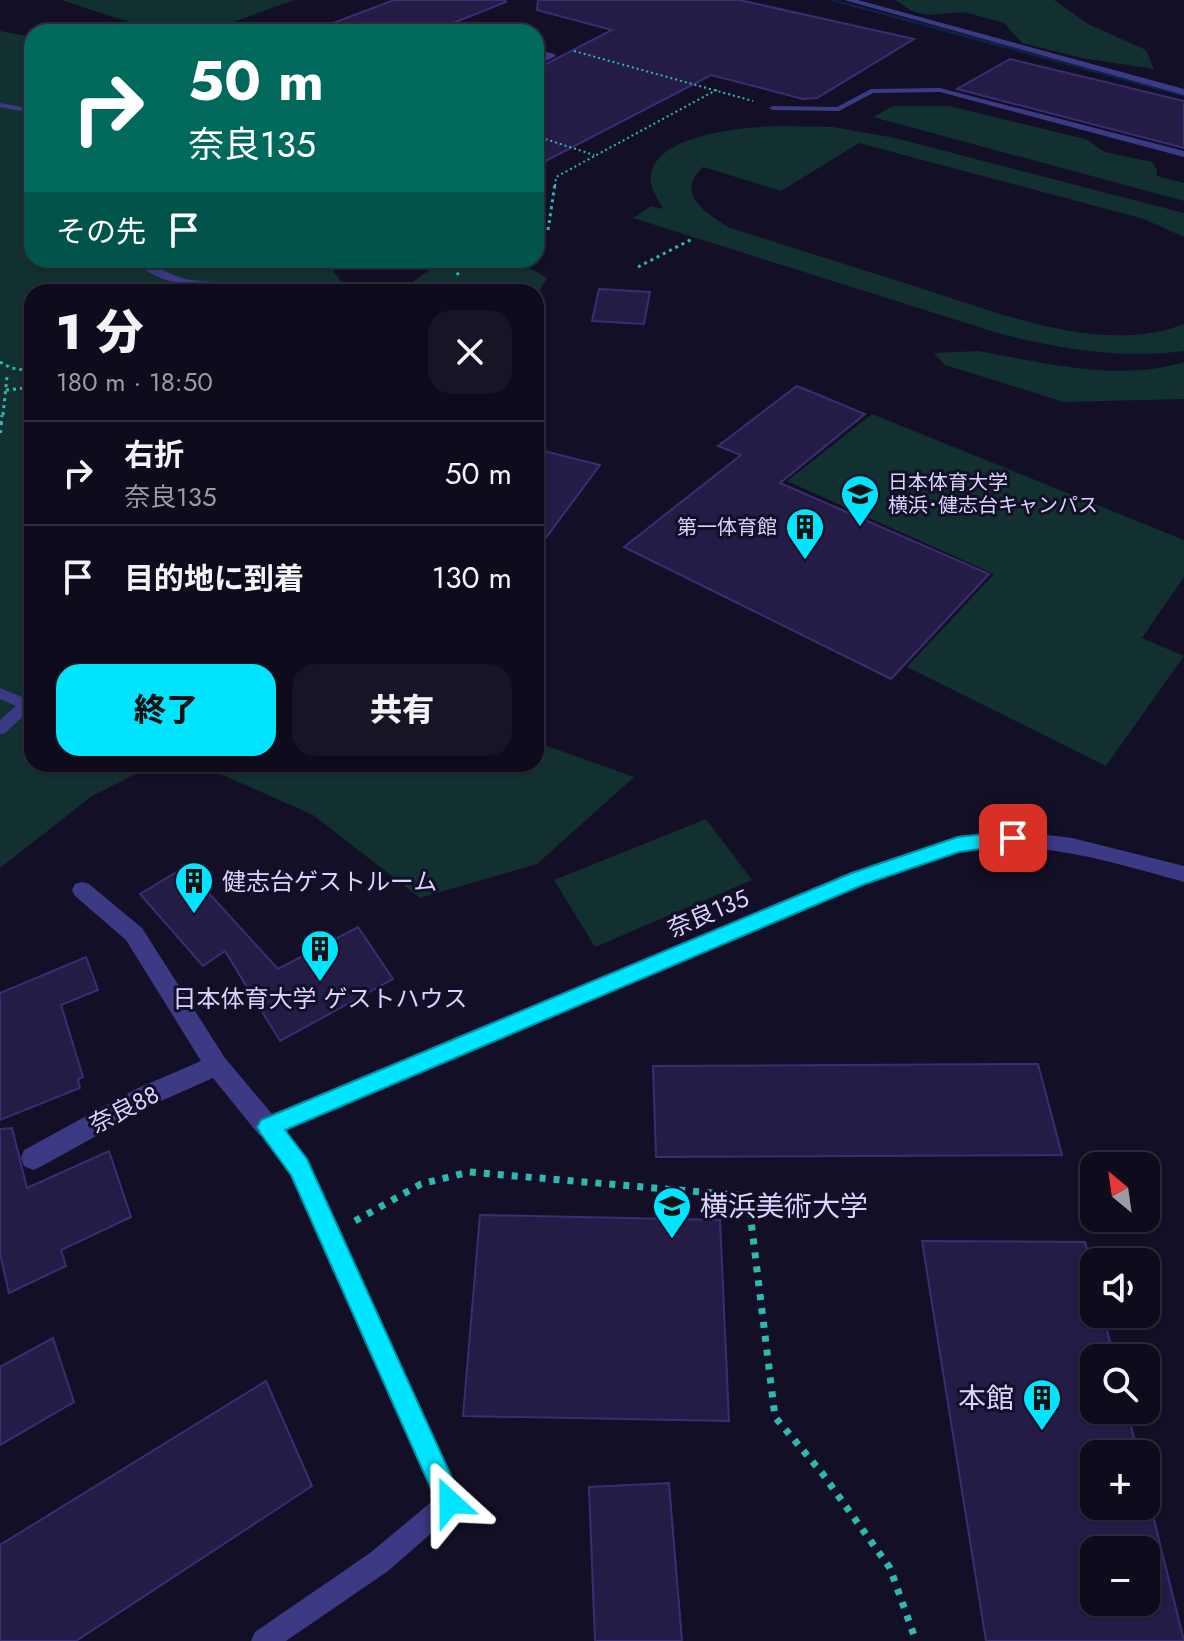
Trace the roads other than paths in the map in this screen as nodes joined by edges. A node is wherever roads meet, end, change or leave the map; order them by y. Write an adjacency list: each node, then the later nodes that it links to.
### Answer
1 (848, 0): 2 (street)
2 (1184, 92)
3 (0, 105): 5 (lane)
4 (773, 108): 6 (lane)
5 (24, 110)
6 (1184, 154)
7 (147, 268): 8 (lane)
8 (194, 284)
9 (0, 693): 10 (lane)
10 (24, 701)
11 (24, 706): 12 (lane)
12 (0, 729)
13 (1184, 874): 16 (street, 奈良135)
14 (82, 890): 15 (street)
15 (217, 1065): 16 (street); 17 (street, 奈良88)
16 (268, 1127): 18 (lane)
17 (33, 1158)
18 (264, 1641)

